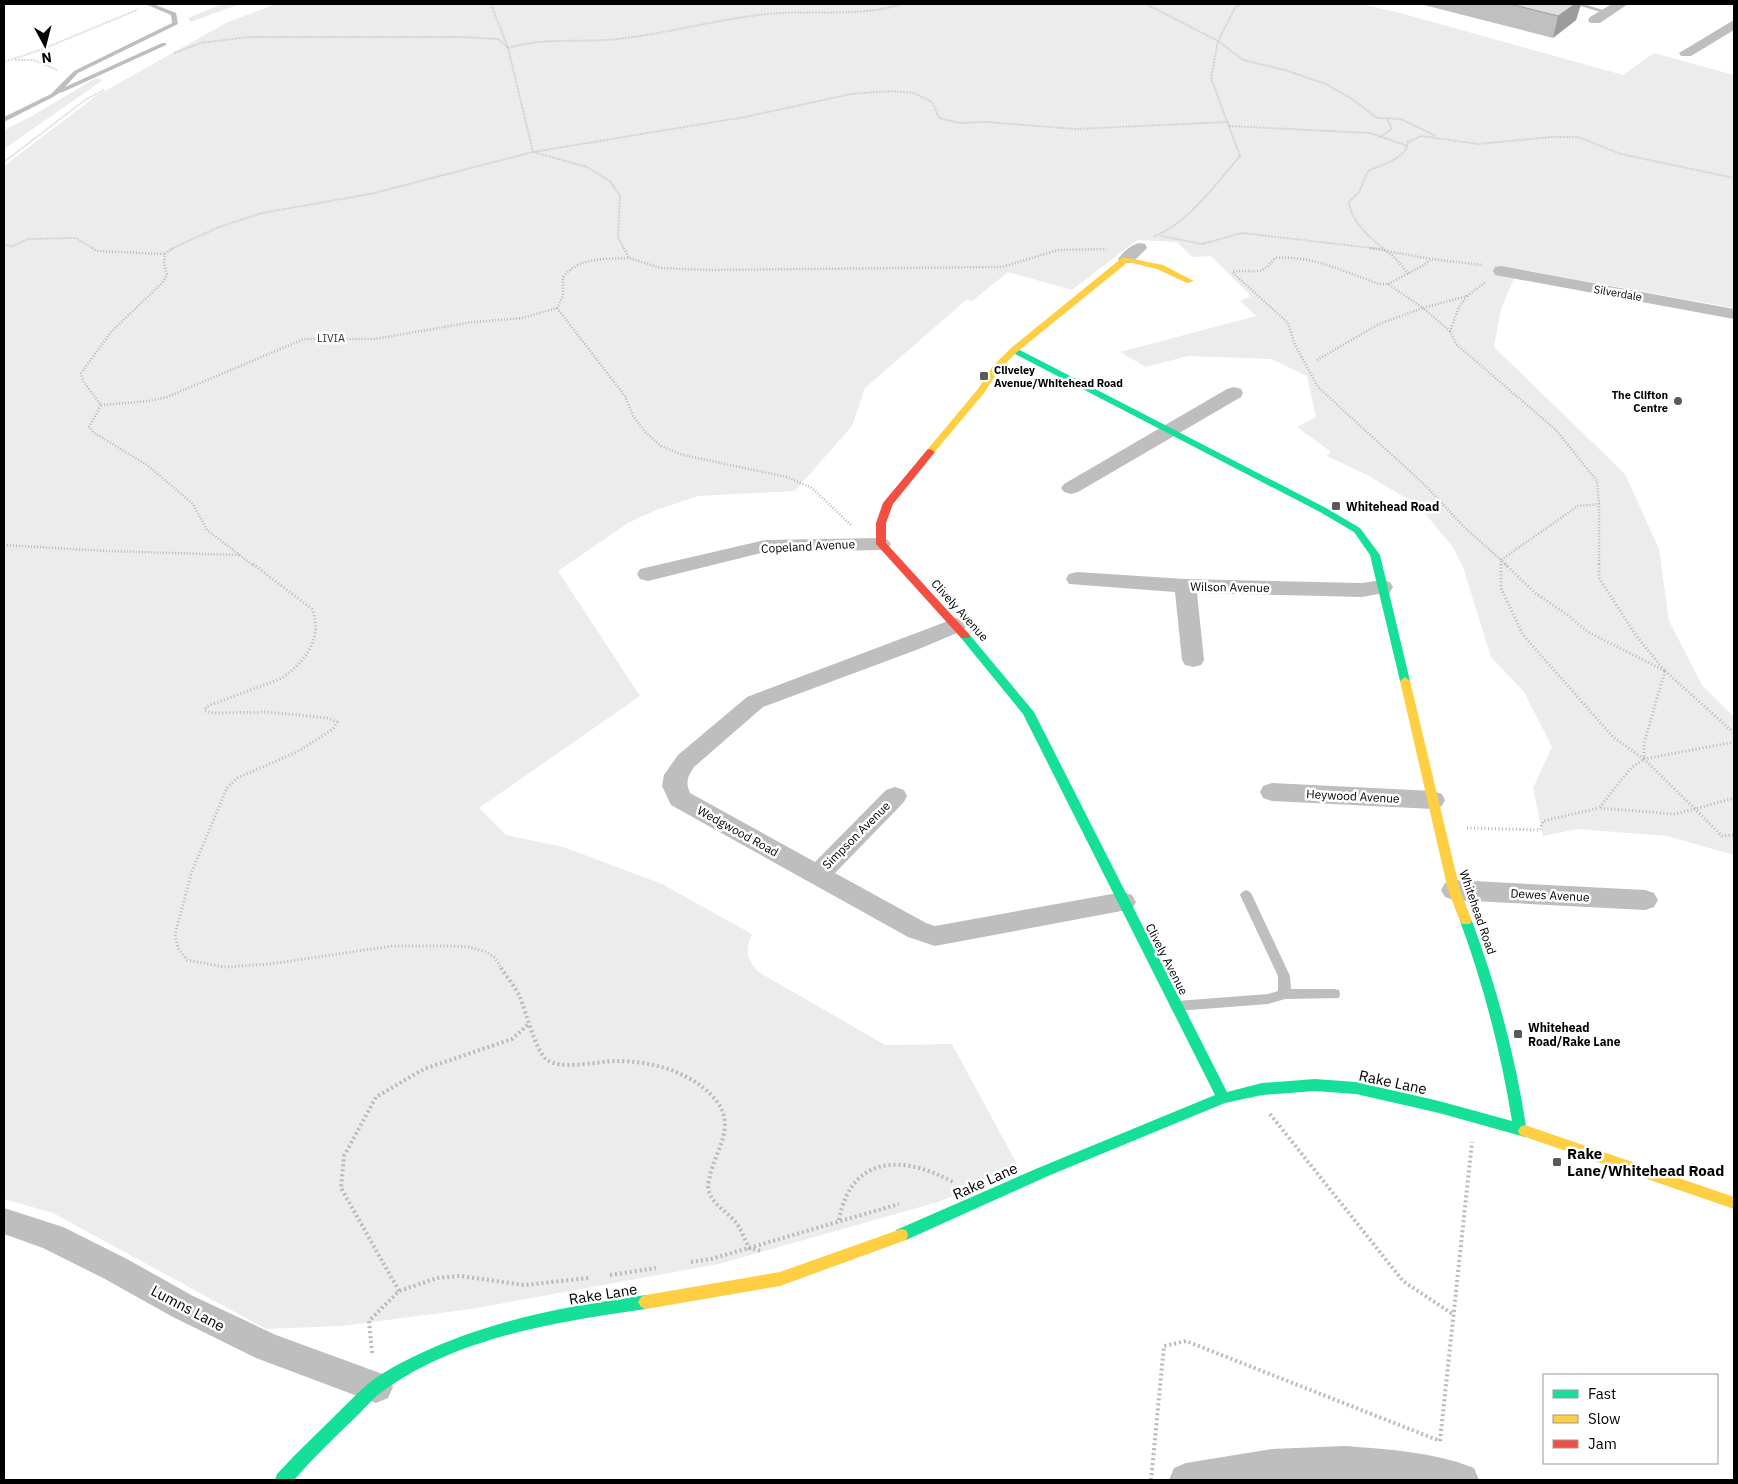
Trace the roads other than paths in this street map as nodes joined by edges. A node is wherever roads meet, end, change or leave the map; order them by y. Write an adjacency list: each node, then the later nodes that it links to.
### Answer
1 (150, 4): 4 (lane)
2 (1577, 4): 5 (lane)
3 (1622, 4): 5 (street)
4 (165, 7): 10 (lane)
5 (1607, 12): 6 (street)
6 (1594, 20)
7 (1734, 24): 9 (street)
8 (164, 44): 10 (lane)
9 (1686, 54)
10 (53, 95): 11 (lane)
11 (4, 120)
12 (1133, 245): 13 (street)
13 (1126, 259): 15 (street); 17 (street)
14 (1501, 272): 16 (street, Silverdale)
15 (1190, 281)
16 (1734, 314)
17 (1014, 350): 19 (street, Whitehead Road); 21 (street)
18 (1234, 393): 19 (street)
19 (1168, 431): 20 (street); 25 (street, Whitehead Road)
20 (1071, 488)
21 (875, 543): 22 (street, Copeland Avenue); 26 (street, Clively Avenue)
22 (648, 574)
23 (1077, 579): 24 (street, Wilson Avenue)
24 (1185, 586): 25 (street, Wilson Avenue); 27 (street)
25 (1382, 588): 30 (street, Whitehead Road)
26 (956, 625): 31 (street, Wedgwood Road); 35 (street, Clively Avenue)
27 (1193, 660)
28 (1272, 792): 30 (street, Heywood Avenue)
29 (895, 796): 31 (street, Simpson Avenue)
30 (1433, 800): 32 (street, Whitehead Road)
31 (817, 874): 35 (street, Wedgwood Road)
32 (1454, 890): 34 (street, Dewes Avenue); 40 (street, Whitehead Road)
33 (1246, 895): 36 (lane)
34 (1645, 900)
35 (1123, 902): 38 (street, Clively Avenue)
36 (1285, 994): 37 (lane); 38 (lane)
37 (1334, 994)
38 (1176, 1006): 39 (street, Clively Avenue)
39 (1223, 1098): 40 (street, Rake Lane); 43 (street, Rake Lane)
40 (1520, 1129): 41 (street, Rake Lane)
41 (1734, 1203)
42 (4, 1220): 43 (street, Lumns Lane)
43 (376, 1387): 45 (street, Rake Lane)
44 (1450, 1477): 46 (street)
45 (284, 1480)
46 (1186, 1480)

